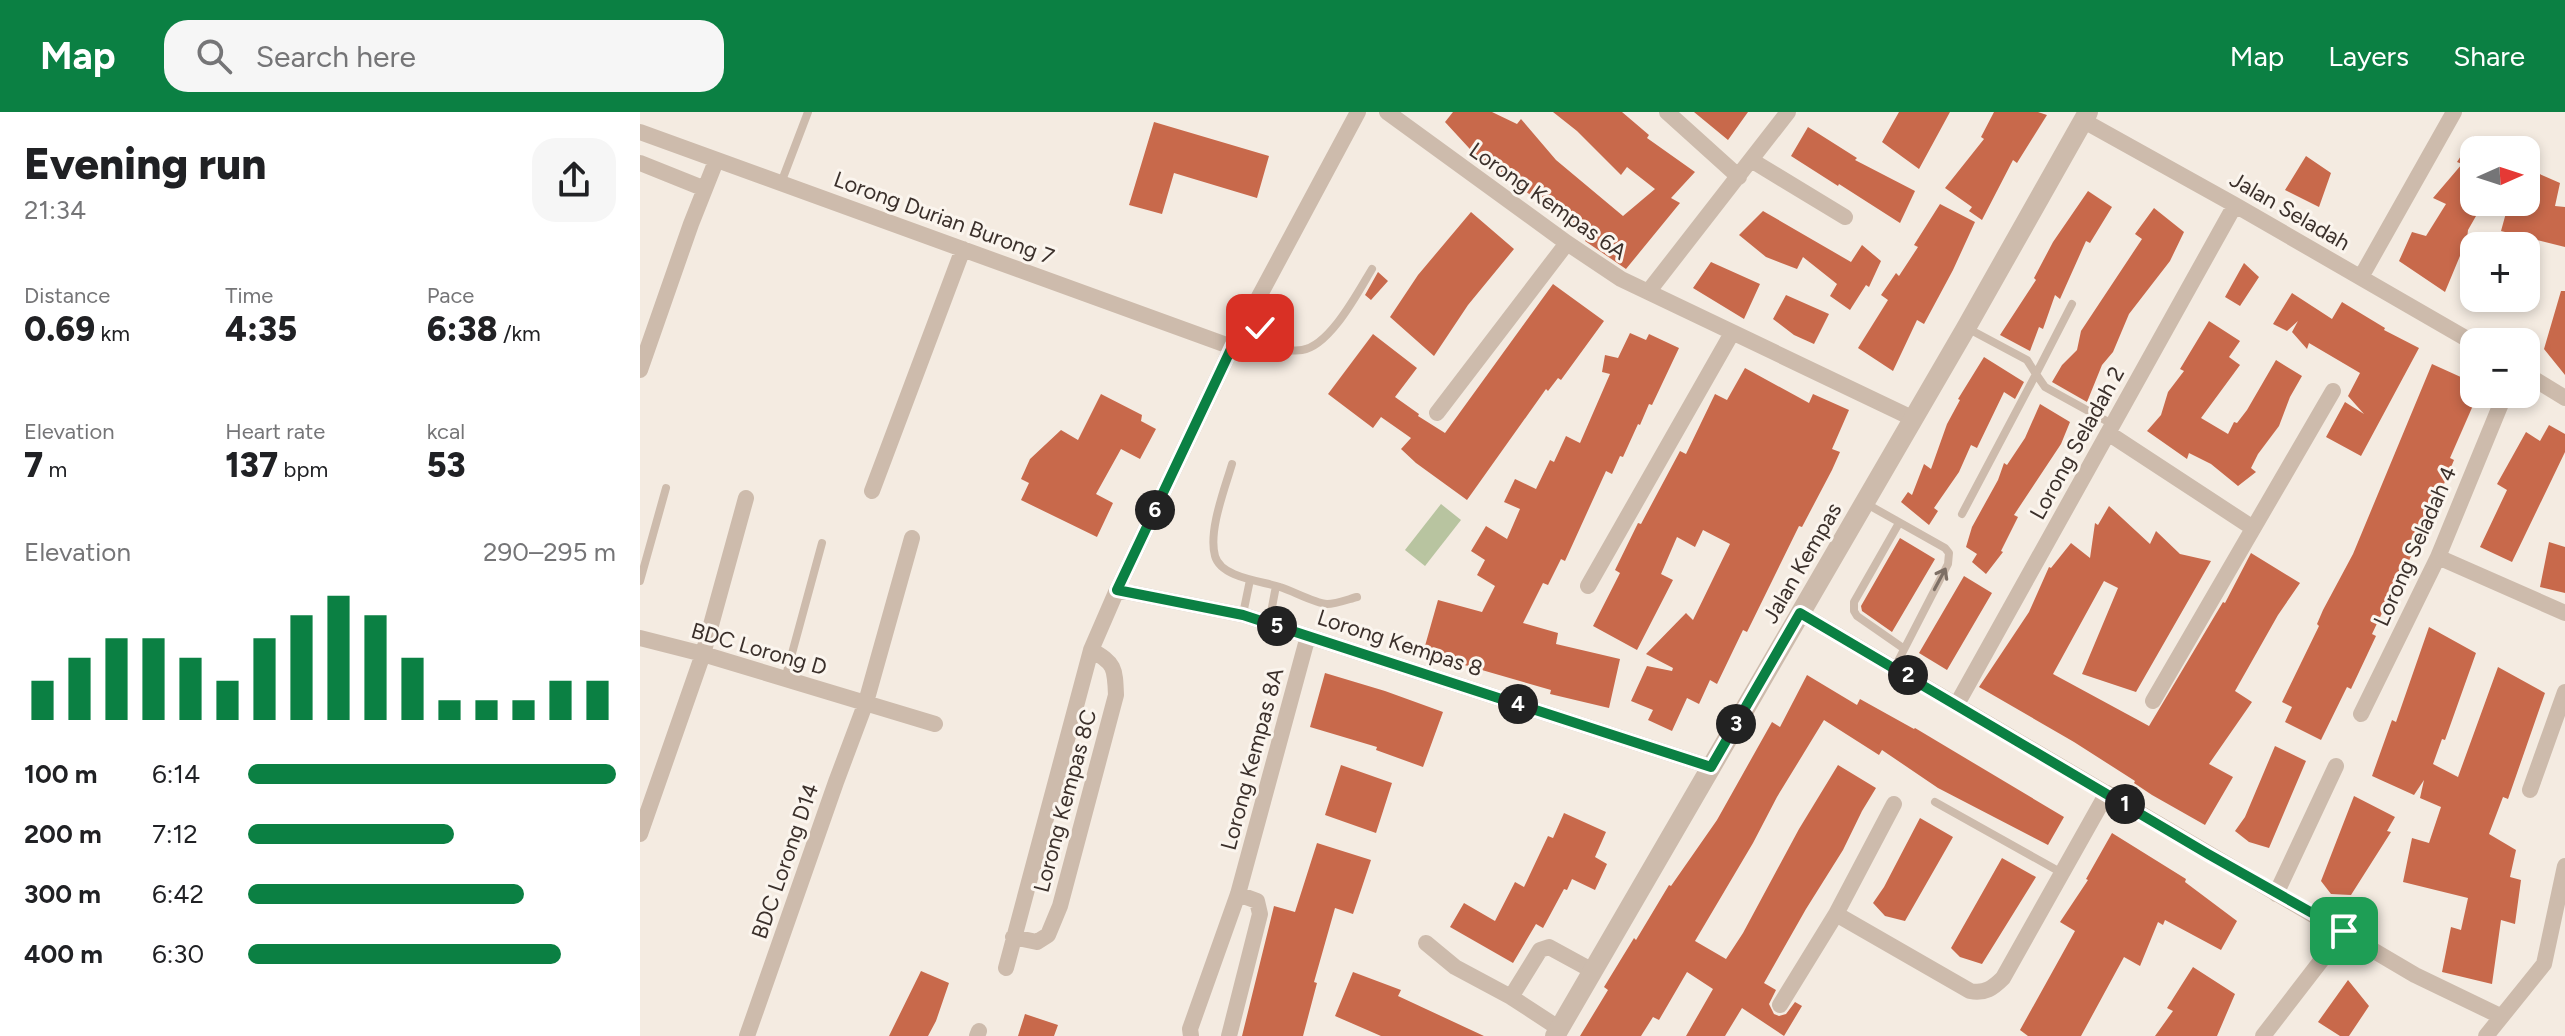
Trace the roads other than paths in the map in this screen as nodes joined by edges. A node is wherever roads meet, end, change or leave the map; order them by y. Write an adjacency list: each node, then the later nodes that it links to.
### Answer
1 (808, 112): 13 (lane)
2 (1358, 112): 23 (street, Lorong Kempas 8C)
3 (1387, 112): 17 (street, Lorong Kempas 6A)
4 (1667, 112): 12 (street)
5 (1788, 112): 9 (street)
6 (2454, 112): 20 (street)
7 (2086, 116): 15 (street, Jalan Seladah); 24 (street, Jalan Kempas)
8 (640, 132): 10 (street, Lorong Durian Burong 7)
9 (1751, 160): 12 (street); 16 (street)
10 (716, 161): 13 (street, Lorong Durian Burong 7); 14 (street)
11 (640, 163): 14 (street)
12 (1739, 177): 21 (street)
13 (781, 183): 18 (street, Lorong Durian Burong 7)
14 (705, 189): 28 (street)
15 (2235, 205): 20 (street, Jalan Seladah); 36 (street, Lorong Seladah 2)
16 (1845, 217)
17 (1567, 243): 21 (street, Lorong Kempas 6A); 34 (street)
18 (963, 249): 27 (street, Lorong Durian Burong 7); 39 (street)
19 (1372, 269): 23 (lane)
20 (2361, 277): 26 (street, Jalan Seladah)
21 (1648, 292): 25 (street, Lorong Kempas 6A)
22 (2072, 304): 29 (lane)
23 (1252, 311): 27 (street, Lorong Kempas 8C)
24 (1966, 328): 29 (lane); 35 (street, Jalan Kempas)
25 (1732, 333): 35 (street, Lorong Kempas 6A); 51 (street)
26 (2460, 335)
27 (1232, 347): 52 (street, Lorong Kempas 8C)
28 (640, 370)
29 (2036, 374): 36 (lane); 42 (lane)
30 (2540, 383): 32 (street)
31 (2333, 391): 44 (street)
32 (2565, 398)
33 (2499, 408): 47 (street, Lorong Seladah 4)
34 (1437, 413)
35 (1914, 419): 41 (street, Jalan Kempas)
36 (2110, 429): 44 (street); 68 (street, Lorong Seladah 2)
37 (1232, 464): 48 (lane)
38 (666, 488): 49 (lane)
39 (872, 491)
40 (746, 498): 62 (street)
41 (1865, 503): 43 (lane); 54 (street, Jalan Kempas)
42 (1962, 514)
43 (1899, 523): 60 (lane); 60 (lane, one-way to 43)
44 (2253, 528): 66 (street)
45 (912, 538): 67 (street, BDC Lorong D14)
46 (822, 543): 64 (lane)
47 (2438, 557): 55 (street); 69 (street, Lorong Seladah 4)
48 (1250, 580): 50 (lane); 56 (lane)
49 (640, 581)
50 (1276, 586): 53 (lane); 57 (lane)
51 (1588, 586)
52 (1117, 590): 56 (street, Lorong Kempas 8); 61 (street, Lorong Kempas 8C)
53 (1357, 597)
54 (1800, 613): 63 (street); 72 (street, Jalan Kempas)
55 (2565, 613)
56 (1243, 615): 57 (street, Lorong Kempas 8)
57 (1269, 623): 58 (street, Lorong Kempas 8)
58 (1308, 636): 72 (street, Lorong Kempas 8); 80 (street, Lorong Kempas 8A)
59 (640, 638): 62 (street, BDC Lorong D)
60 (1903, 648): 63 (lane)
61 (1091, 650): 84 (street, Lorong Kempas 8C); 84 (street, Lorong Kempas 8C)
62 (703, 654): 64 (street, BDC Lorong D); 77 (street)
63 (1895, 667): 68 (street)
64 (785, 679): 67 (street, BDC Lorong D)
65 (2565, 692): 73 (street)
66 (2153, 701)
67 (866, 702): 70 (street, BDC Lorong D); 92 (street, BDC Lorong D14)
68 (1957, 704): 74 (street)
69 (2361, 714)
70 (935, 724)
71 (2336, 766): 81 (street)
72 (1711, 767): 87 (street, Jalan Kempas)
73 (2530, 790)
74 (2107, 793): 79 (street); 81 (street)
75 (1935, 802): 79 (lane)
76 (1894, 804): 82 (street)
77 (640, 834)
78 (2565, 866): 90 (street)
79 (2063, 873): 82 (street)
80 (1238, 894): 93 (street, Lorong Kempas 8A); 94 (street)
81 (2276, 894): 83 (street)
82 (1836, 914): 89 (street)
83 (2344, 931): 90 (street); 95 (street)
84 (1013, 937): 86 (street, Lorong Kempas 8C)
85 (1426, 943): 88 (street)
86 (1006, 968)
87 (1593, 971): 88 (street); 91 (street, Jalan Kempas)
88 (1511, 997): 91 (street)
89 (1780, 1005)
90 (2500, 1016): 96 (street)
91 (1558, 1032)
92 (747, 1036)
93 (1191, 1036)
94 (1229, 1036)
95 (2263, 1036)
96 (2486, 1036)

